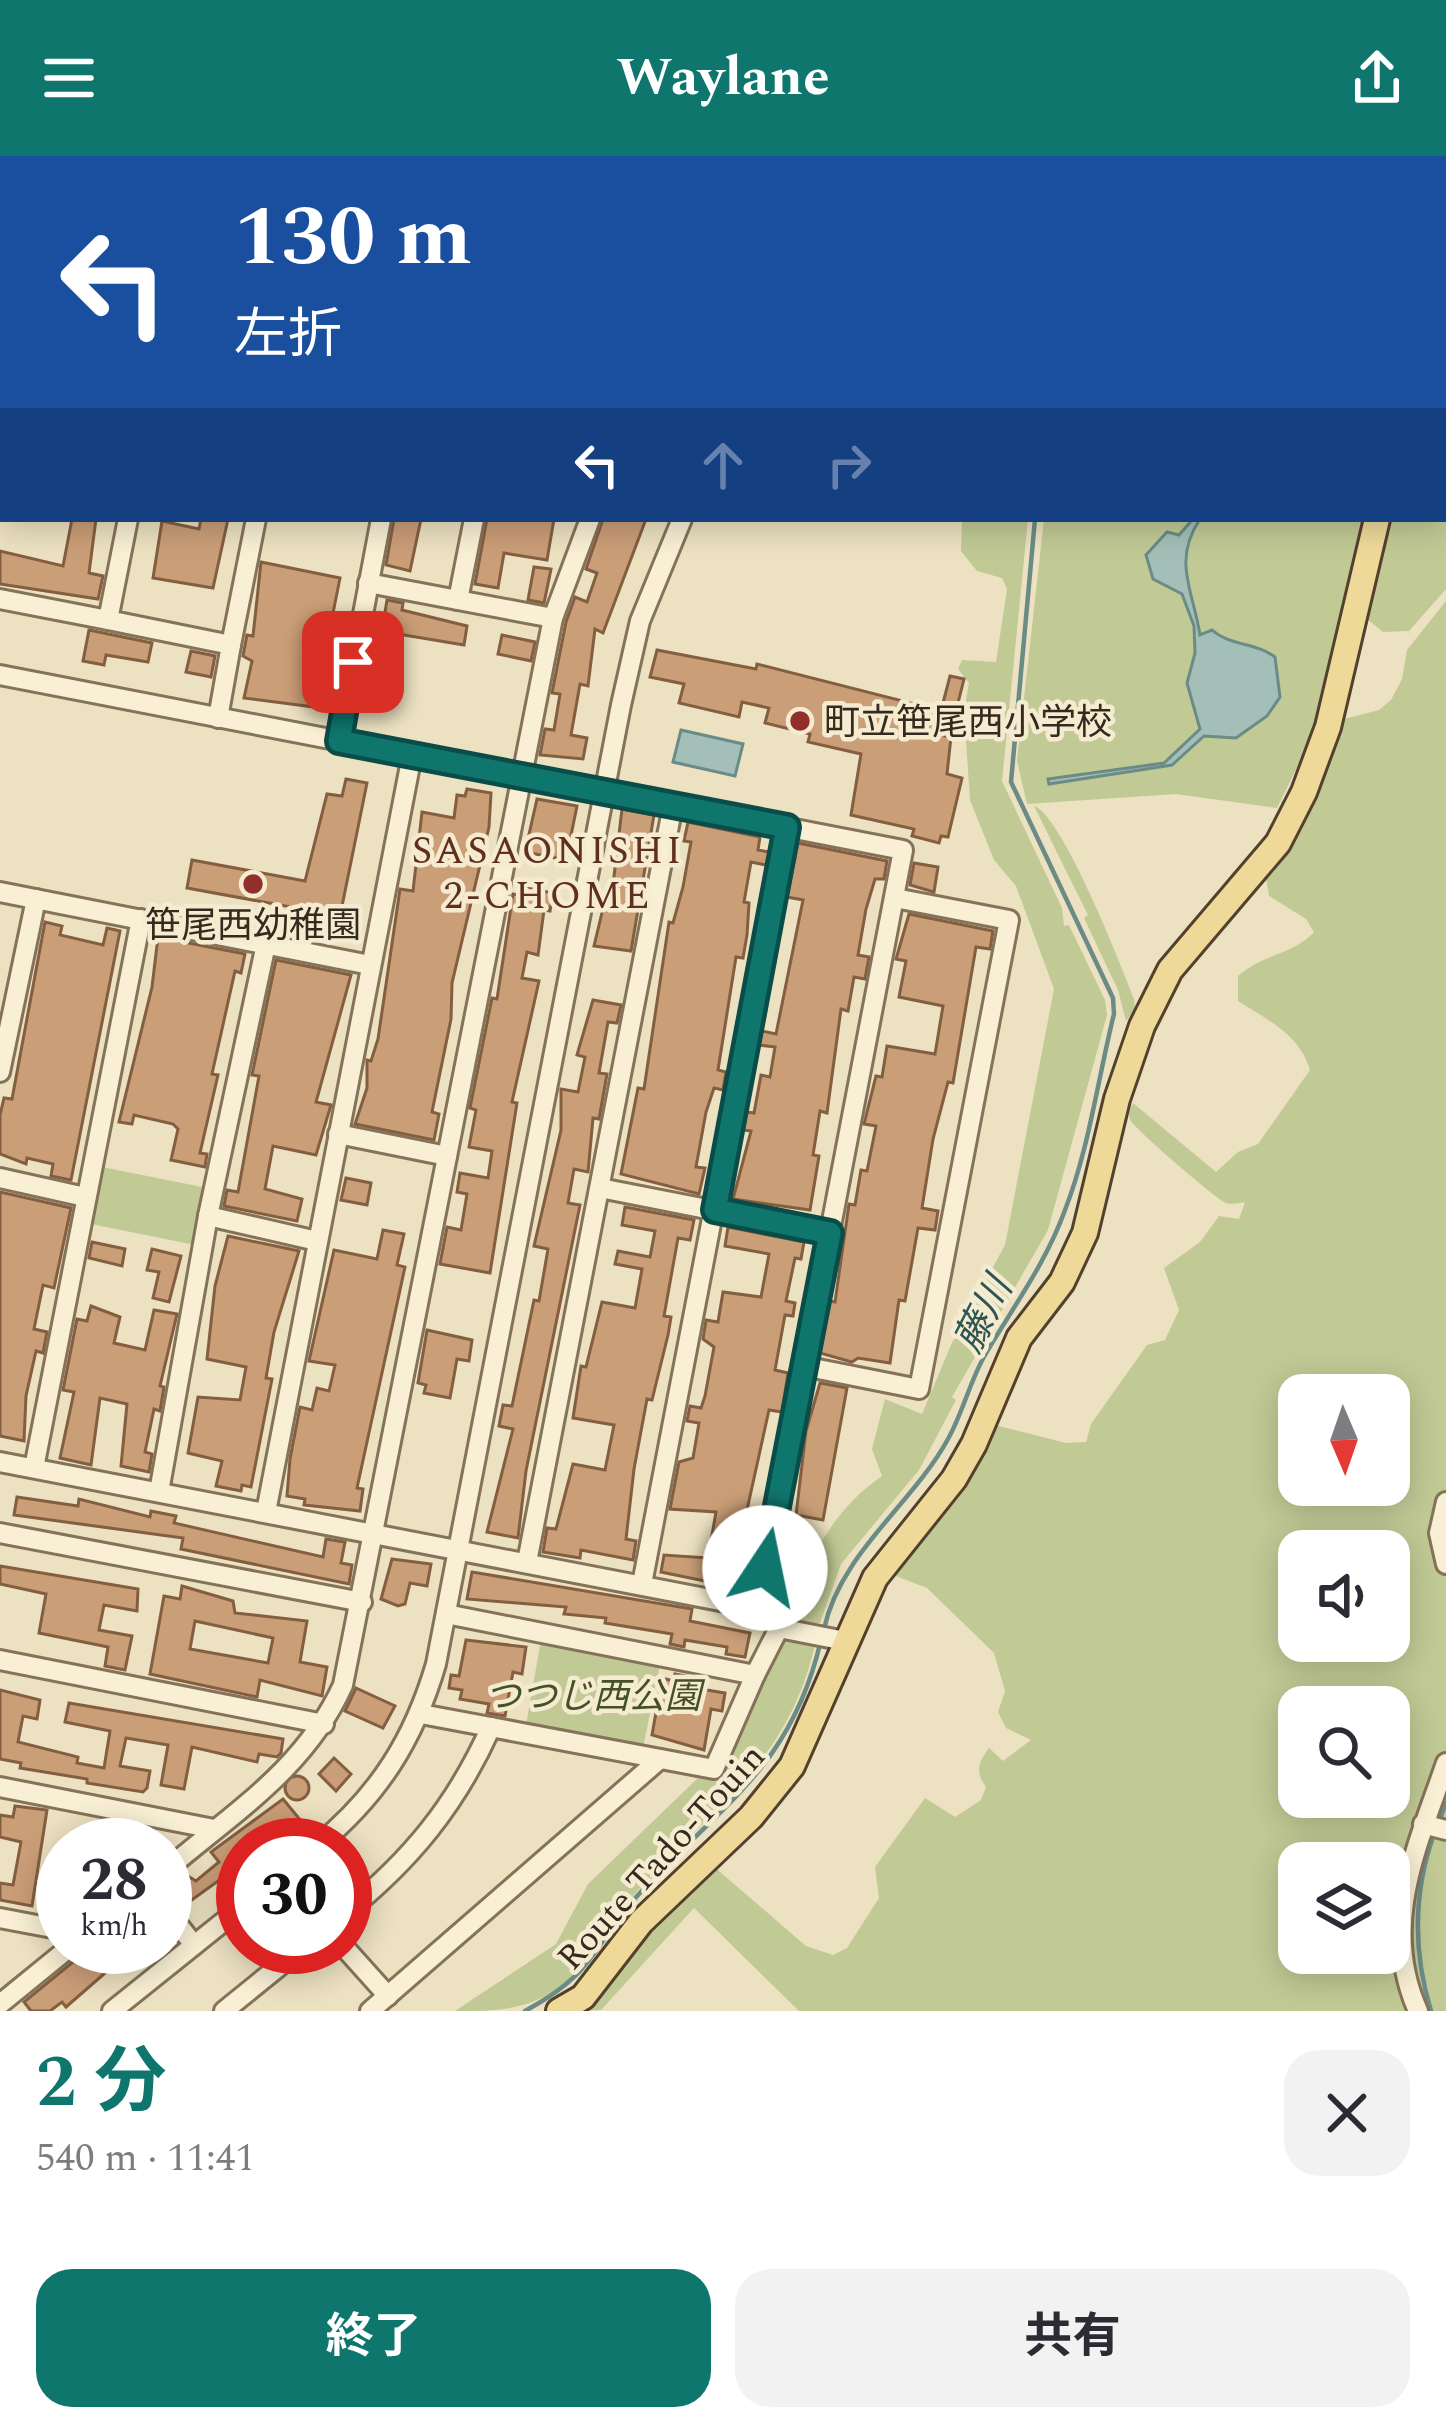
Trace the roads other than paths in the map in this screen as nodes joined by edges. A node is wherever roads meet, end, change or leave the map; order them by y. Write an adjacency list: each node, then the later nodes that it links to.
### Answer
1 (127, 522): 12 (street)
2 (255, 522): 13 (street)
3 (380, 522): 8 (street)
4 (473, 522): 10 (street)
5 (589, 522): 11 (street)
6 (681, 522): 19 (street)
7 (1376, 522): 54 (main road, Route Tado-Touin)
8 (368, 583): 10 (street); 16 (street)
9 (0, 599): 12 (street)
10 (458, 600): 11 (street)
11 (553, 618): 18 (street)
12 (108, 620): 13 (street)
13 (231, 645): 15 (street)
14 (1, 679): 15 (street)
15 (218, 718): 16 (street)
16 (339, 741): 17 (street)
17 (412, 755): 18 (street); 27 (street)
18 (522, 777): 19 (street); 30 (street)
19 (602, 792): 20 (street); 46 (street)
20 (673, 805): 21 (street); 32 (street)
21 (787, 827): 24 (street); 34 (street)
22 (0, 892): 23 (street)
23 (36, 898): 25 (street); 28 (street)
24 (895, 898): 36 (street); 38 (street)
25 (141, 919): 26 (street); 33 (street)
26 (266, 944): 27 (street); 35 (street)
27 (370, 965): 29 (street)
28 (0, 1072)
29 (338, 1134): 30 (street); 37 (street)
30 (448, 1156): 45 (street)
31 (0, 1178): 33 (street)
32 (600, 1188): 34 (street); 47 (street)
33 (85, 1197): 40 (street)
34 (715, 1210): 36 (street); 49 (street)
35 (208, 1216): 37 (street); 41 (street)
36 (830, 1233): 38 (street)
37 (316, 1241): 43 (street)
38 (803, 1366): 51 (street)
39 (0, 1462): 40 (street)
40 (34, 1468): 41 (street)
41 (159, 1492): 43 (street)
42 (1446, 1502): 48 (street)
43 (266, 1512): 45 (street)
44 (0, 1533): 50 (street)
45 (376, 1534): 46 (street); 50 (street)
46 (459, 1550): 47 (street); 52 (street)
47 (527, 1562): 49 (street)
48 (1446, 1564)
49 (642, 1584): 51 (street)
50 (362, 1602): 58 (street)
51 (758, 1608): 53 (street)
52 (446, 1614): 56 (street); 57 (street)
53 (779, 1628): 54 (street); 56 (street)
54 (840, 1640): 81 (main road, Route Tado-Touin)
55 (0, 1660): 58 (street)
56 (755, 1675): 60 (street)
57 (421, 1714): 59 (street); 63 (street)
58 (324, 1724): 65 (street)
59 (491, 1727): 60 (street); 67 (street)
60 (660, 1759): 76 (street)
61 (1446, 1762): 64 (street)
62 (0, 1787): 65 (street)
63 (345, 1818)
64 (1435, 1827): 82 (street)
65 (214, 1829): 66 (street)
66 (192, 1848)
67 (372, 1892)
68 (0, 1918): 69 (street)
69 (36, 1925)
70 (216, 1927): 72 (street)
71 (192, 1942): 72 (street)
72 (194, 1945): 78 (street)
73 (37, 1974): 77 (street)
74 (270, 1974): 79 (street)
75 (368, 1974): 76 (street)
76 (388, 1996): 80 (street)
77 (0, 2004)
78 (112, 2011)
79 (224, 2011)
80 (370, 2011)
81 (559, 2011)
82 (1418, 2011)

